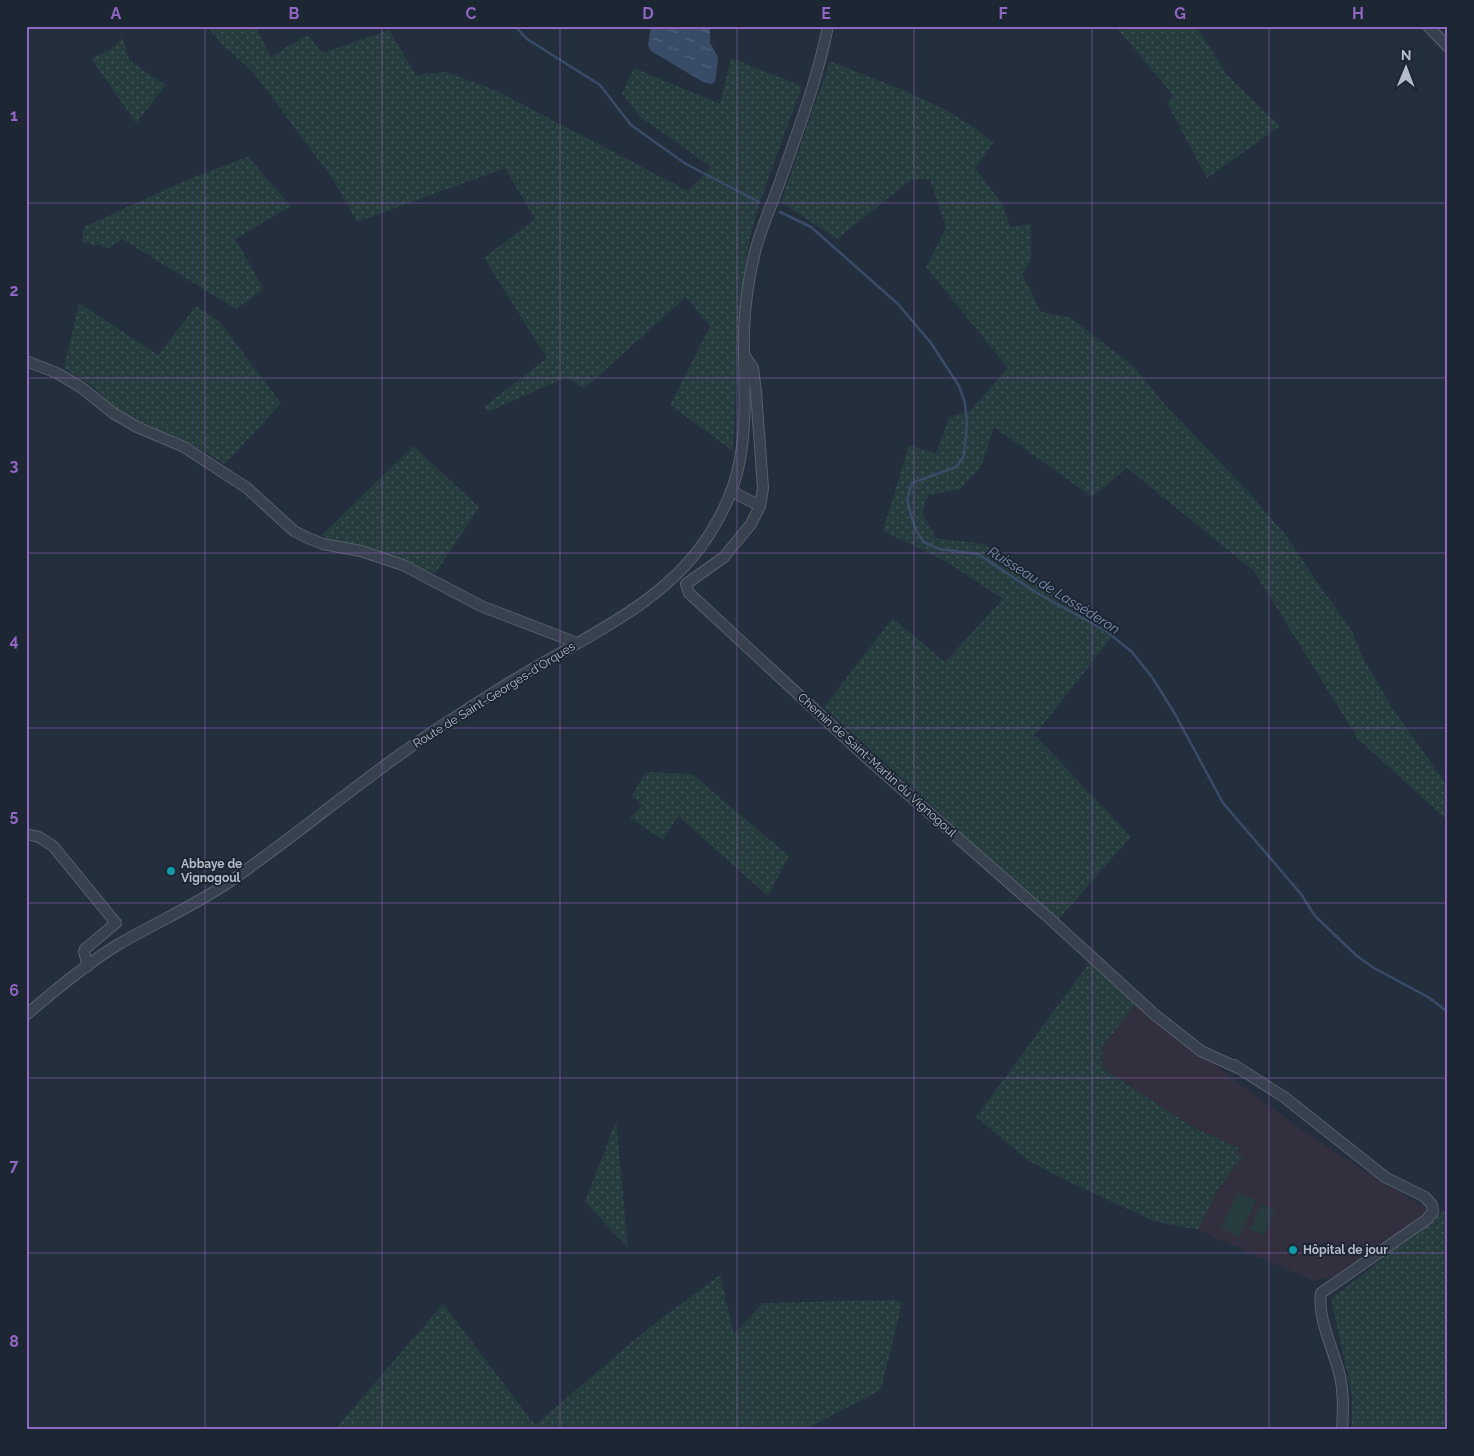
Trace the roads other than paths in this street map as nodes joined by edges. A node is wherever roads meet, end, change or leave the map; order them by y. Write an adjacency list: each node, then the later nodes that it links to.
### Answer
1 (828, 26): 4 (street, Route de Saint-Georges-d'Orques)
2 (1428, 26): 3 (street)
3 (1448, 47)
4 (744, 356): 6 (street, Route de Saint-Georges-d'Orques); 7 (street, Chemin de Saint-Martin du Vignogoul)
5 (26, 361): 8 (street)
6 (731, 491): 7 (street); 8 (street, Route de Saint-Georges-d'Orques)
7 (760, 506): 12 (street, Chemin de Saint-Martin du Vignogoul)
8 (577, 643): 10 (street, Route de Saint-Georges-d'Orques)
9 (26, 834): 10 (street)
10 (88, 966): 11 (street, Route de Saint-Georges-d'Orques)
11 (26, 1016)
12 (1342, 1430)

